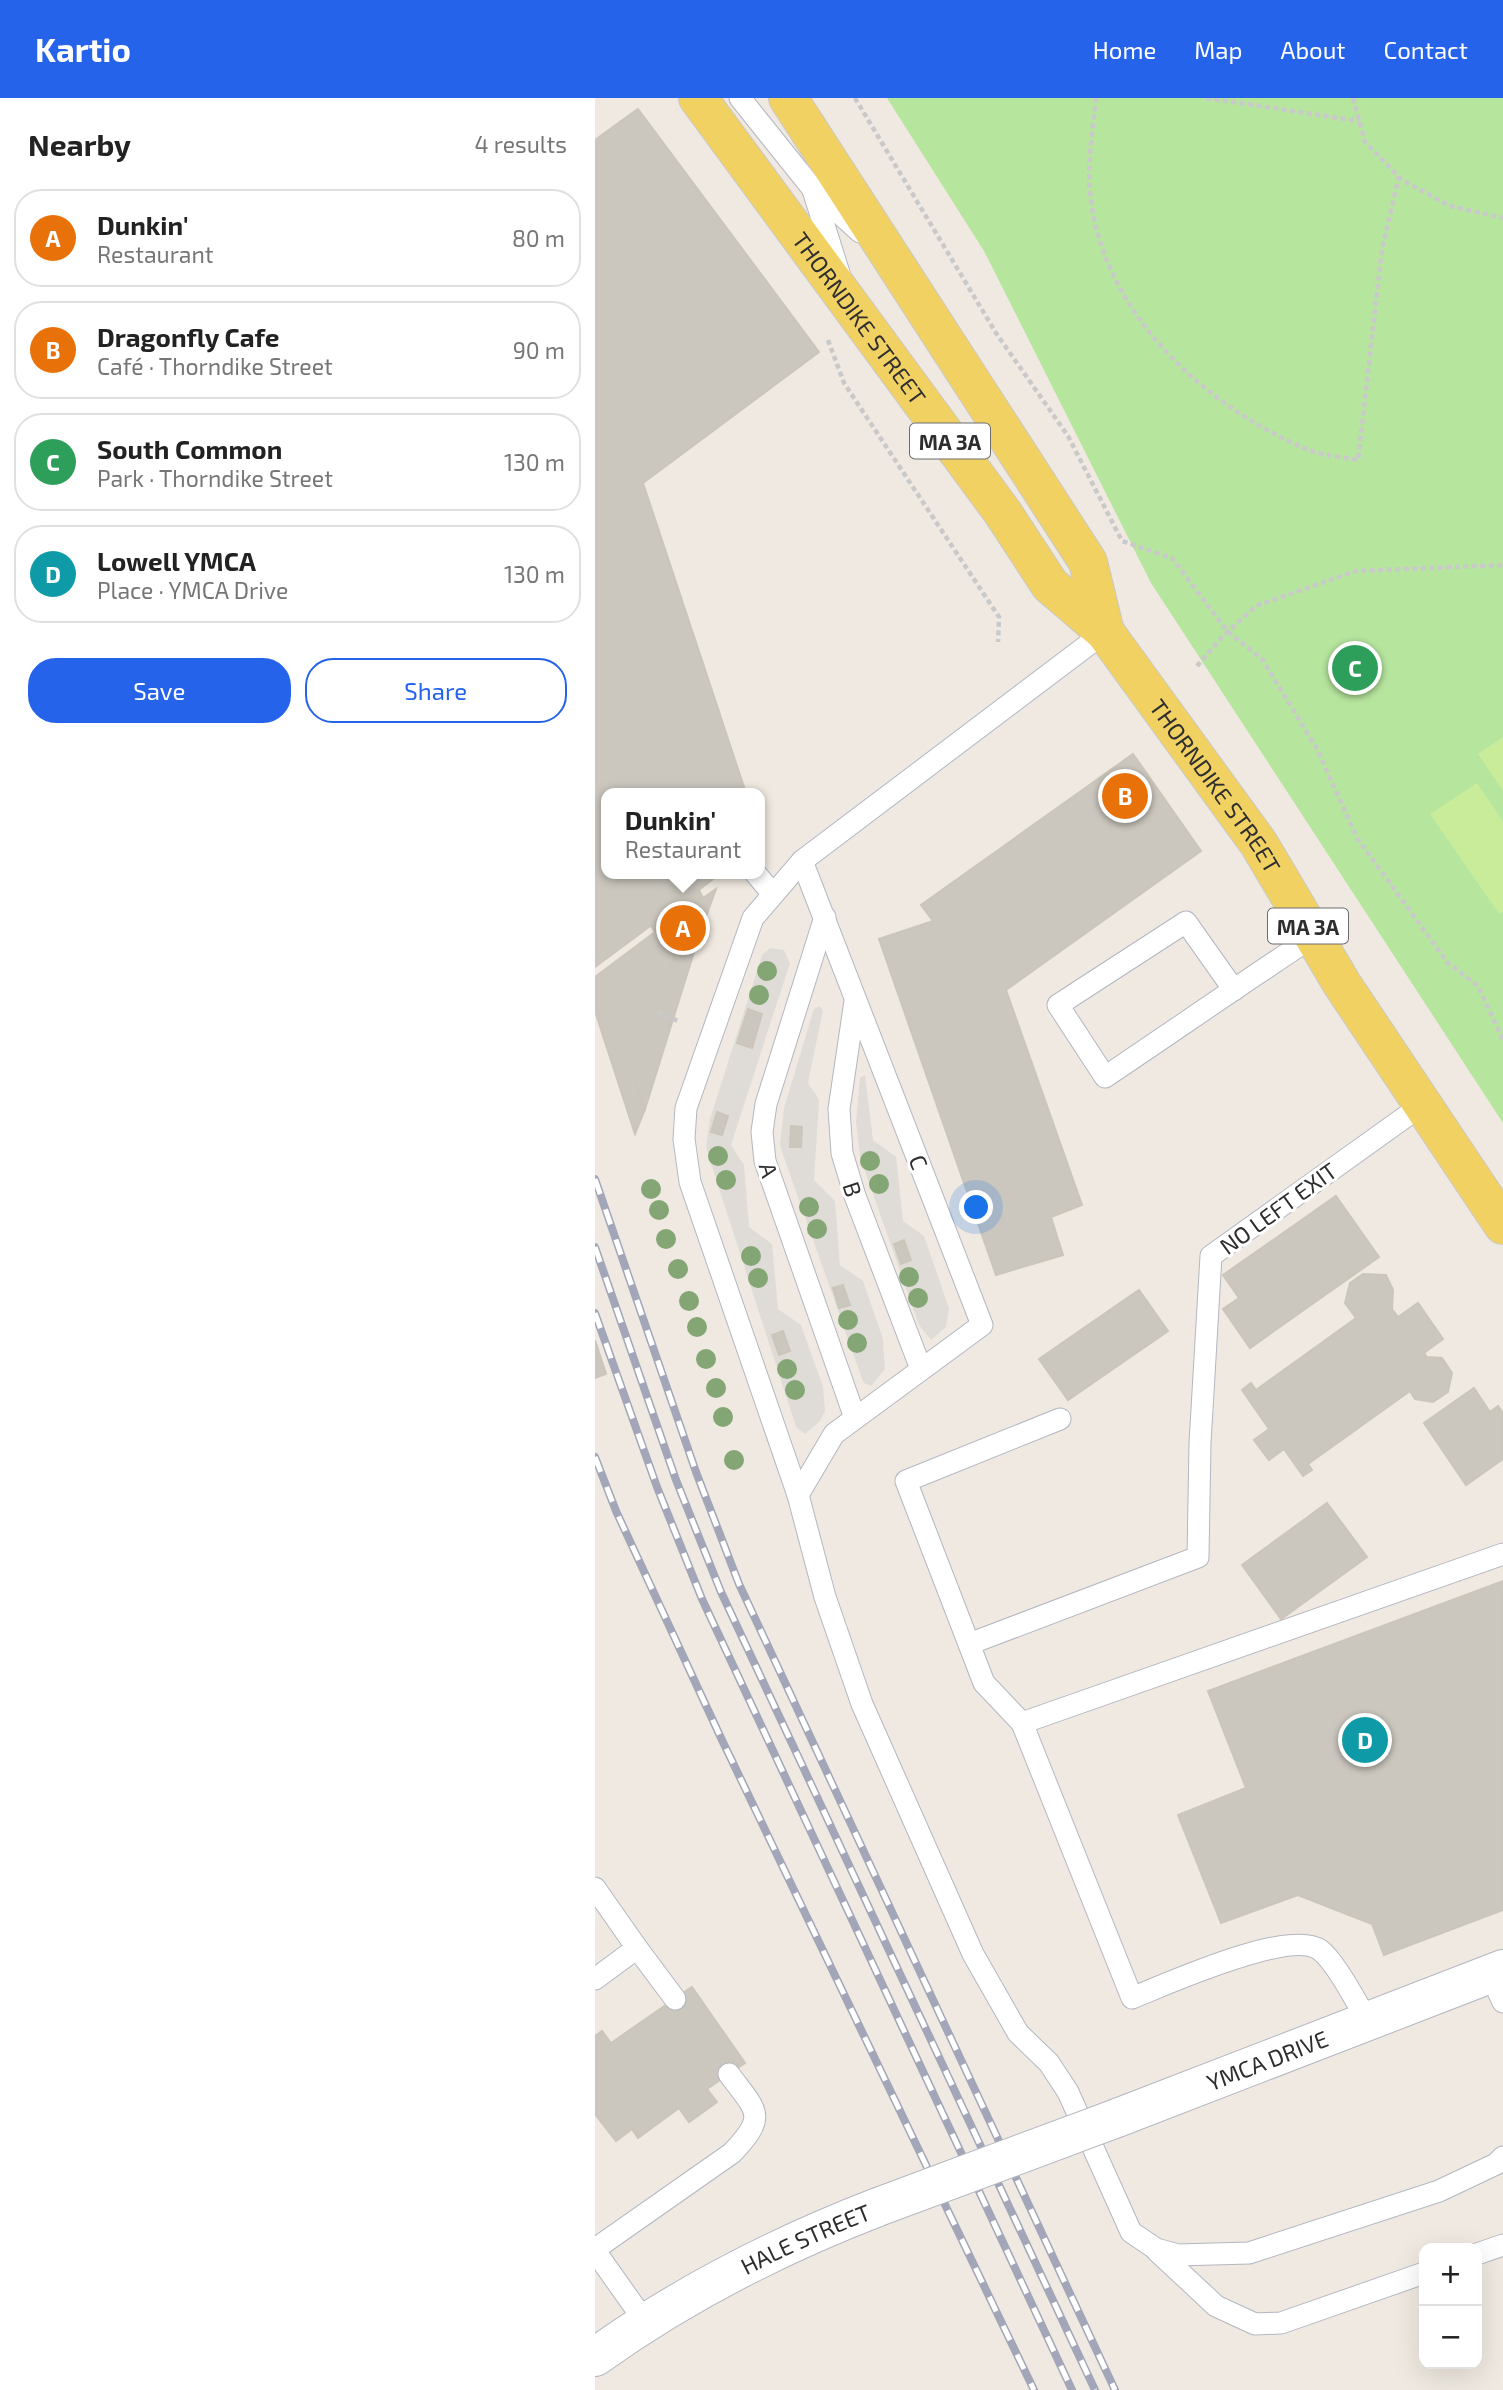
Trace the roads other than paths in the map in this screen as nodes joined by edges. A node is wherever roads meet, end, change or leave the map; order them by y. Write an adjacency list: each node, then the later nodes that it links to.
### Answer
1 (698, 98): 6 (main road, THORNDIKE STREET / MA 3A)
2 (740, 98): 4 (lane)
3 (787, 98): 5 (main road, THORNDIKE STREET)
4 (813, 188): 5 (lane); 6 (lane)
5 (895, 265): 7 (main road, THORNDIKE STREET)
6 (849, 304): 7 (main road, THORNDIKE STREET / MA 3A)
7 (1105, 632): 8 (lane); 12 (main road, THORNDIKE STREET / MA 3A)
8 (802, 861): 10 (lane); 11 (lane, C)
9 (760, 879): 10 (lane)
10 (772, 893): 20 (lane)
11 (825, 917): 14 (lane, C); 18 (lane, A)
12 (1314, 936): 13 (lane); 15 (main road, THORNDIKE STREET / MA 3A)
13 (1234, 990): 13 (lane)
14 (855, 999): 17 (lane, B); 17 (lane, C)
15 (1408, 1115): 16 (main road, THORNDIKE STREET / MA 3A); 22 (lane, NO LEFT EXIT)
16 (1503, 1225)
17 (921, 1369): 18 (lane)
18 (855, 1418): 20 (lane)
19 (1060, 1419): 22 (lane)
20 (798, 1495): 34 (lane)
21 (1503, 1554): 23 (lane)
22 (968, 1644): 23 (lane)
23 (1022, 1723): 29 (lane)
24 (595, 1888): 25 (lane)
25 (637, 1948): 26 (lane); 28 (lane)
26 (595, 1979)
27 (1499, 1982): 29 (street, YMCA DRIVE)
28 (675, 1999)
29 (1367, 2021): 31 (street, YMCA DRIVE, bridge)
30 (729, 2074): 35 (lane)
31 (1031, 2150): 38 (street, HALE STREET, bridge)
32 (1503, 2157): 34 (lane)
33 (1503, 2245): 36 (lane)
34 (1156, 2249): 37 (lane)
35 (595, 2250): 38 (lane)
36 (1482, 2252)
37 (1419, 2275)
38 (646, 2323): 39 (street, HALE STREET)
39 (595, 2357)

